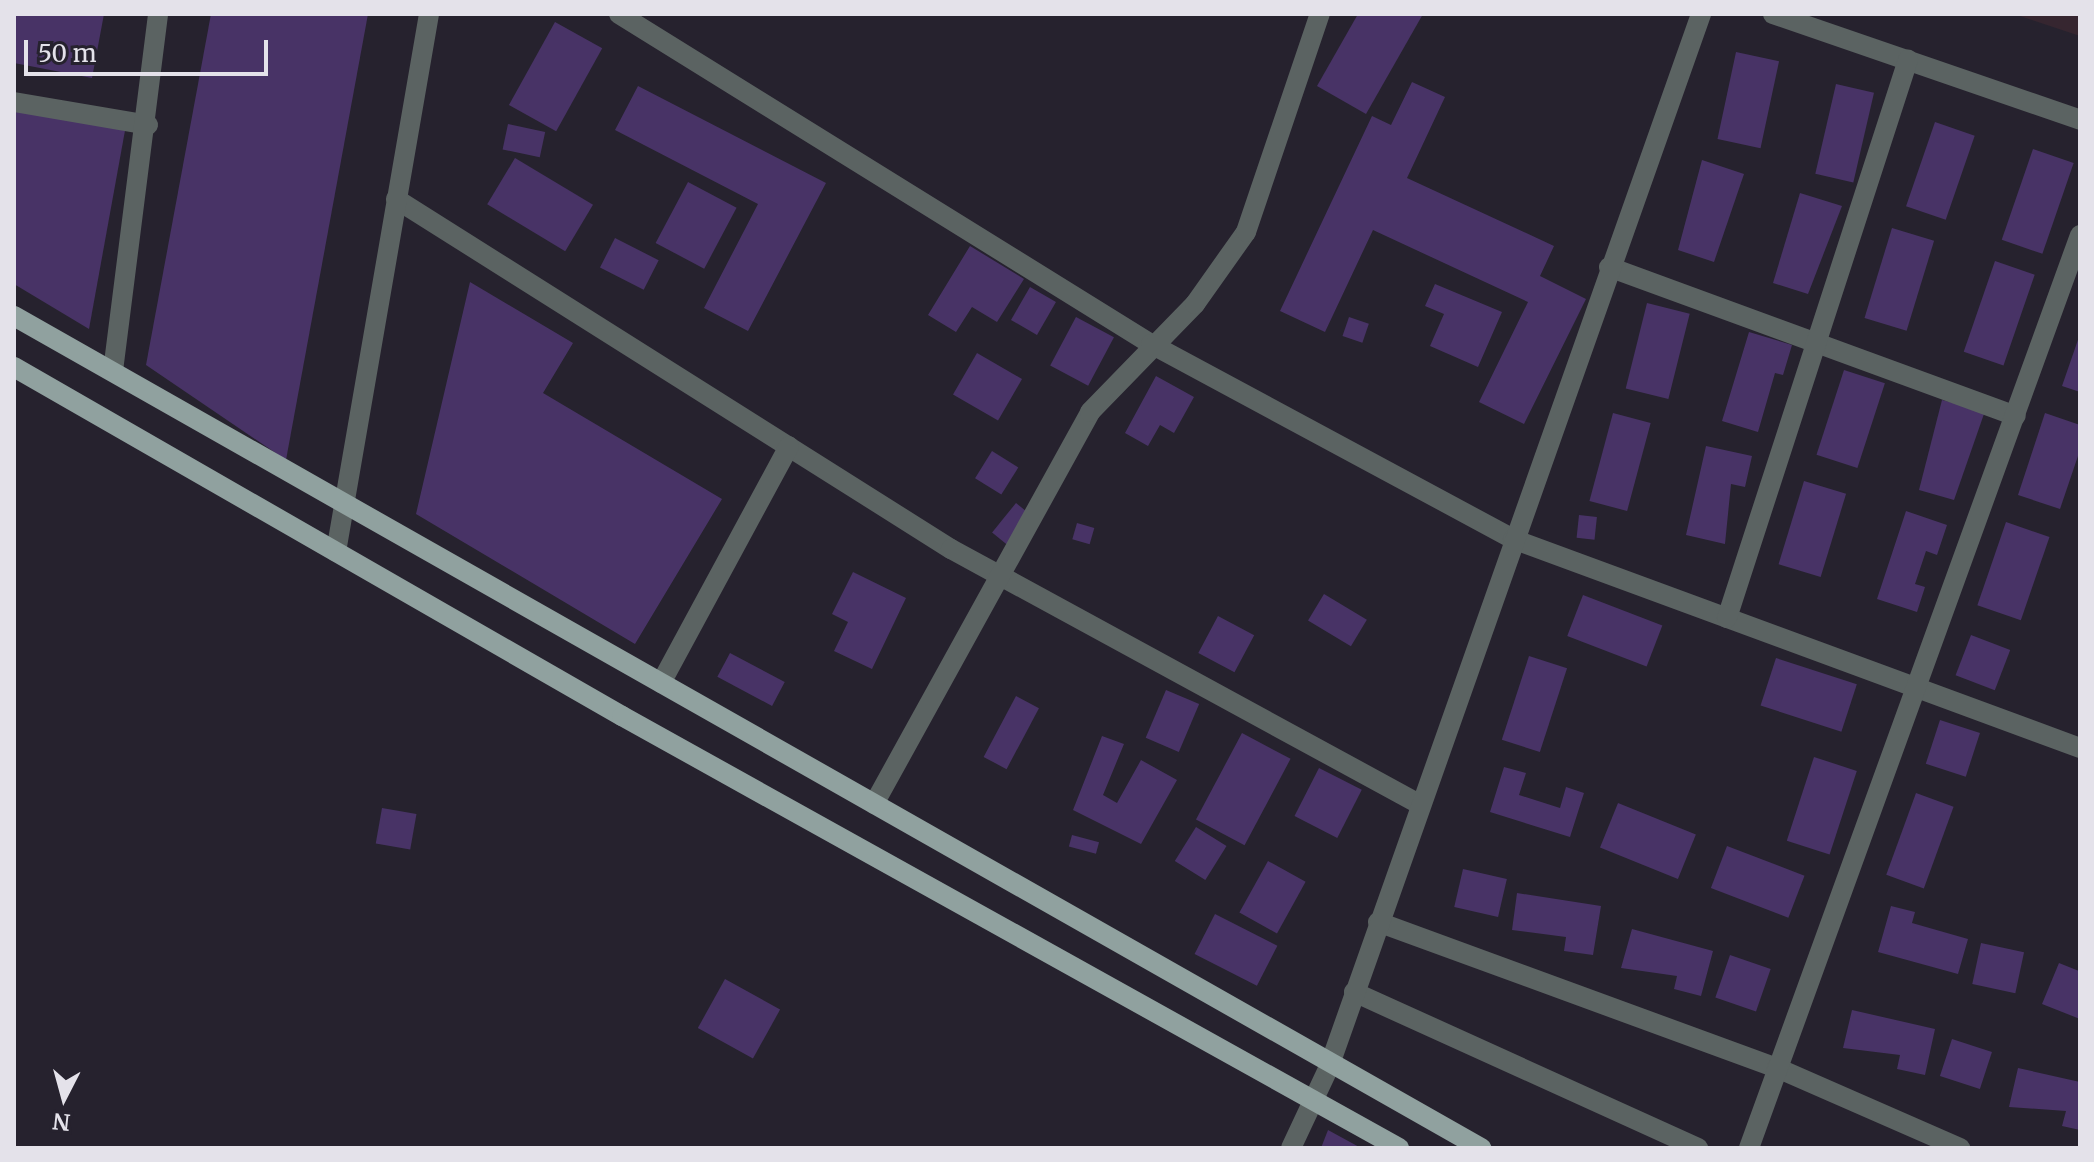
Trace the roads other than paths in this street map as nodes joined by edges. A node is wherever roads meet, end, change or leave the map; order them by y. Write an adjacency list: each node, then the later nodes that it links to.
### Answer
1 (158, 14): 10 (street)
2 (429, 14): 11 (street)
3 (619, 14): 16 (street)
4 (1320, 14): 16 (street)
5 (1701, 14): 13 (street)
6 (1773, 14): 7 (street)
7 (1908, 60): 9 (street); 15 (street)
8 (14, 102): 10 (street)
9 (2080, 120)
10 (148, 125): 18 (street)
11 (396, 199): 20 (street); 21 (street)
12 (2080, 235): 19 (street)
13 (1609, 267): 15 (street); 22 (street)
14 (14, 316): 18 (main road)
15 (1817, 341): 19 (street); 25 (street)
16 (1151, 344): 22 (street); 24 (street)
17 (14, 367): 23 (main road)
18 (113, 371): 21 (main road)
19 (2016, 416): 27 (street)
20 (789, 446): 24 (street); 26 (street)
21 (343, 508): 23 (street); 26 (main road)
22 (1513, 539): 25 (street); 30 (street)
23 (336, 552): 35 (main road)
24 (997, 573): 29 (street); 30 (street)
25 (1727, 618): 27 (street)
26 (661, 683): 29 (main road)
27 (1913, 687): 28 (street); 34 (street)
28 (2080, 748)
29 (874, 804): 33 (main road)
30 (1419, 804): 31 (street)
31 (1378, 922): 32 (street); 34 (street)
32 (1354, 992): 33 (street); 39 (street)
33 (1329, 1067): 35 (street); 38 (main road)
34 (1777, 1068): 40 (street); 41 (street)
35 (1310, 1098): 36 (street); 37 (main road)
36 (1291, 1148)
37 (1399, 1148)
38 (1481, 1148)
39 (1698, 1148)
40 (1749, 1148)
41 (1960, 1148)

